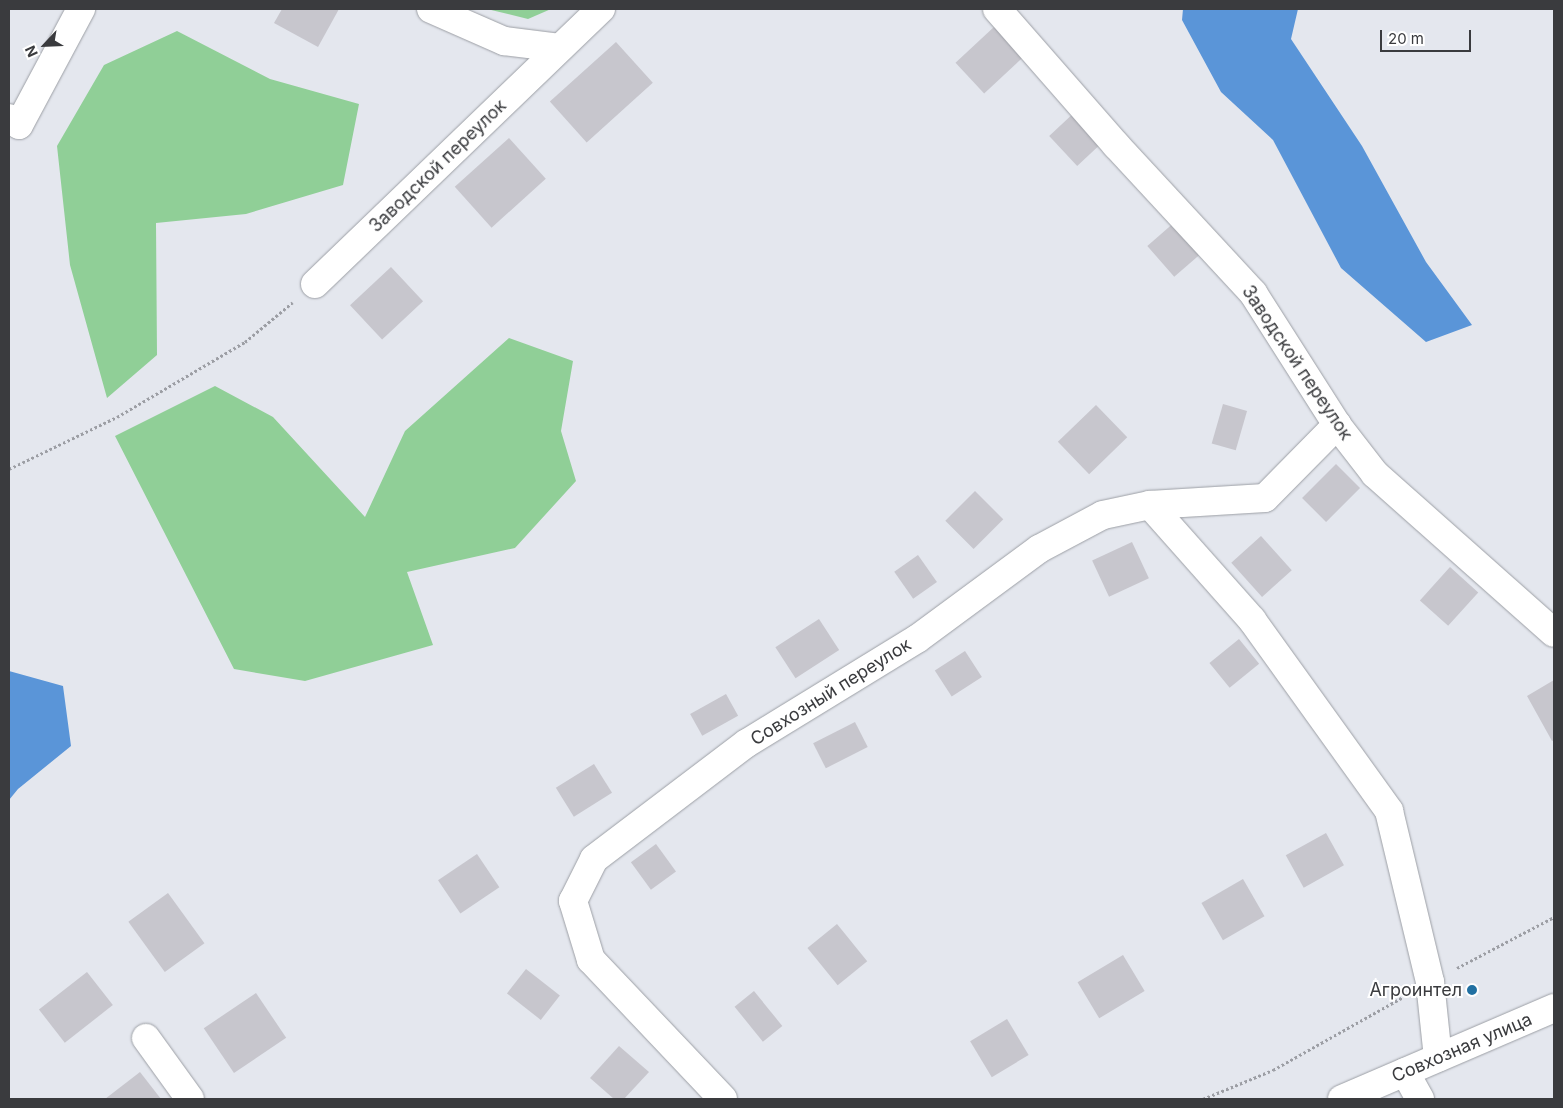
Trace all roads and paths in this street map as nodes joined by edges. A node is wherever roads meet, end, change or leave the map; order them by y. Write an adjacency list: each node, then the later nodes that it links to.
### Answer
1 (81, 9): 6 (street)
2 (431, 9): 5 (street)
3 (601, 9): 5 (street, Заводской переулок)
4 (996, 9): 8 (street, Заводской переулок)
5 (560, 48): 7 (street, Заводской переулок)
6 (9, 118)
7 (315, 284): 9 (path)
8 (1337, 425): 10 (street, Совхозный переулок); 11 (street, Заводской переулок)
9 (9, 469)
10 (1150, 504): 13 (street); 19 (street, Совхозный переулок)
11 (1554, 633)
12 (1554, 917): 13 (path)
13 (1430, 982): 16 (street); 20 (path)
14 (1554, 1008): 16 (street, Совхозная улица)
15 (146, 1038): 18 (street)
16 (1438, 1058): 17 (street, Совхозная улица)
17 (1405, 1072): 21 (street, Совхозная улица); 22 (street)
18 (190, 1099)
19 (723, 1099)
20 (1203, 1099)
21 (1342, 1099)
22 (1420, 1099)

